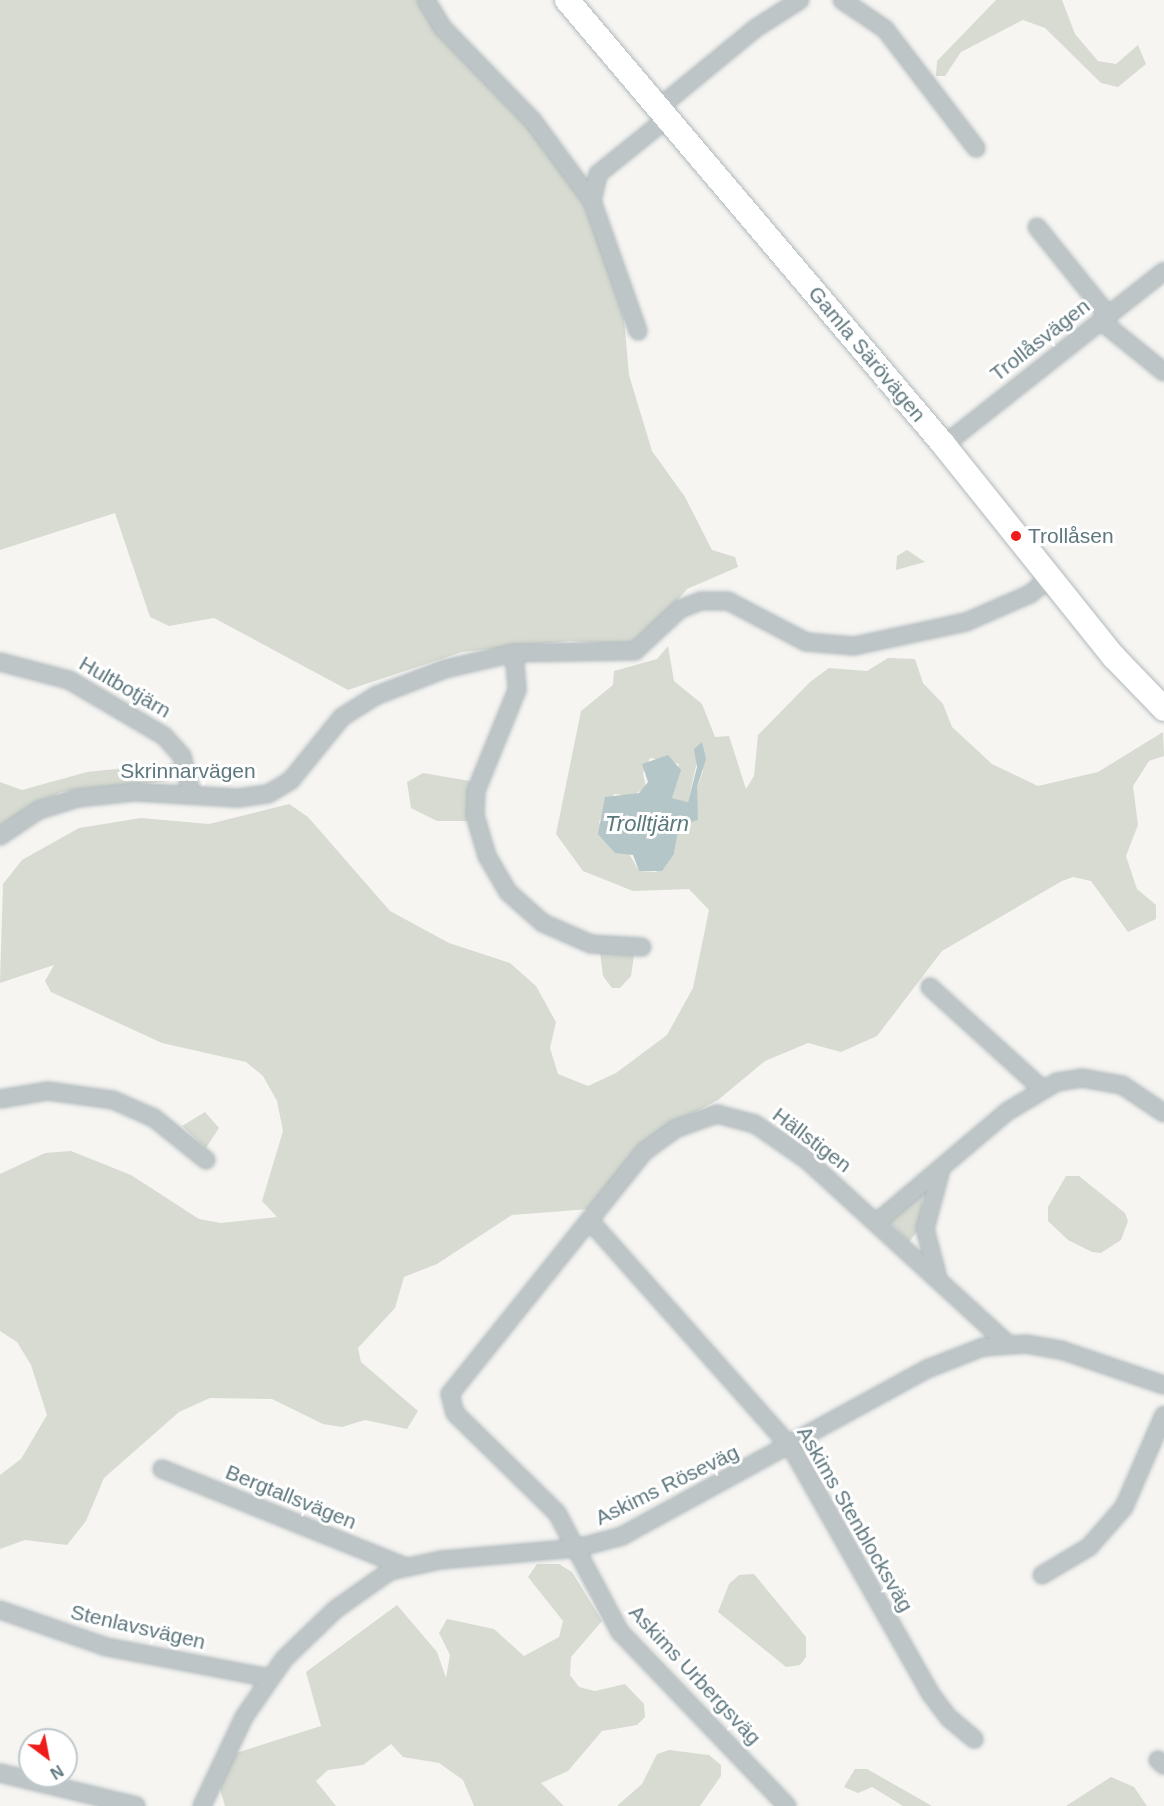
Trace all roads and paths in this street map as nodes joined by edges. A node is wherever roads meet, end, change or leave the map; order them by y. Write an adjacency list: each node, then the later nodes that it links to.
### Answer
1 (426, 0): 7 (street)
2 (567, 0): 5 (street, Gamla Särövägen)
3 (800, 0): 5 (street)
4 (842, 0): 6 (street)
5 (666, 111): 7 (street); 13 (street, Gamla Särövägen)
6 (976, 148)
7 (592, 201): 11 (street)
8 (1037, 227): 10 (street)
9 (1164, 271): 10 (street, Trollåsvägen)
10 (1105, 318): 12 (street); 13 (street, Trollåsvägen)
11 (638, 331)
12 (1164, 372)
13 (944, 445): 14 (street, Gamla Särövägen)
14 (1050, 578): 15 (street, Skrinnarvägen); 17 (street, Gamla Särövägen)
15 (514, 653): 18 (street, Skrinnarvägen); 20 (street)
16 (0, 662): 18 (street, Hultbotjärn)
17 (1164, 709)
18 (191, 792): 19 (street, Skrinnarvägen)
19 (0, 836)
20 (642, 947)
21 (930, 987): 22 (street)
22 (1042, 1089): 24 (street); 26 (street)
23 (0, 1099): 25 (street)
24 (1164, 1113)
25 (206, 1160)
26 (944, 1167): 28 (street); 29 (street)
27 (590, 1221): 28 (street, Hällstigen); 32 (street, Hällstigen); 34 (street, Askims Stenblocksväg)
28 (877, 1222): 29 (street, Hällstigen)
29 (944, 1284): 30 (street, Hällstigen)
30 (1008, 1344): 31 (street, Askims Röseväg); 34 (street, Askims Röseväg)
31 (1164, 1385)
32 (448, 1401): 36 (street, Askims Urbergsväg)
33 (1164, 1415): 38 (street)
34 (791, 1447): 36 (street, Askims Röseväg); 41 (street, Askims Stenblocksväg)
35 (162, 1469): 37 (street, Bergtallsvägen)
36 (577, 1548): 37 (street, Askims Röseväg); 45 (street, Askims Urbergsväg)
37 (403, 1566): 40 (street, Askims Röseväg)
38 (1042, 1575)
39 (0, 1610): 40 (street, Stenlavsvägen)
40 (269, 1678): 44 (street, Askims Röseväg)
41 (974, 1738)
42 (0, 1773): 43 (street)
43 (136, 1806)
44 (202, 1806)
45 (787, 1806)

